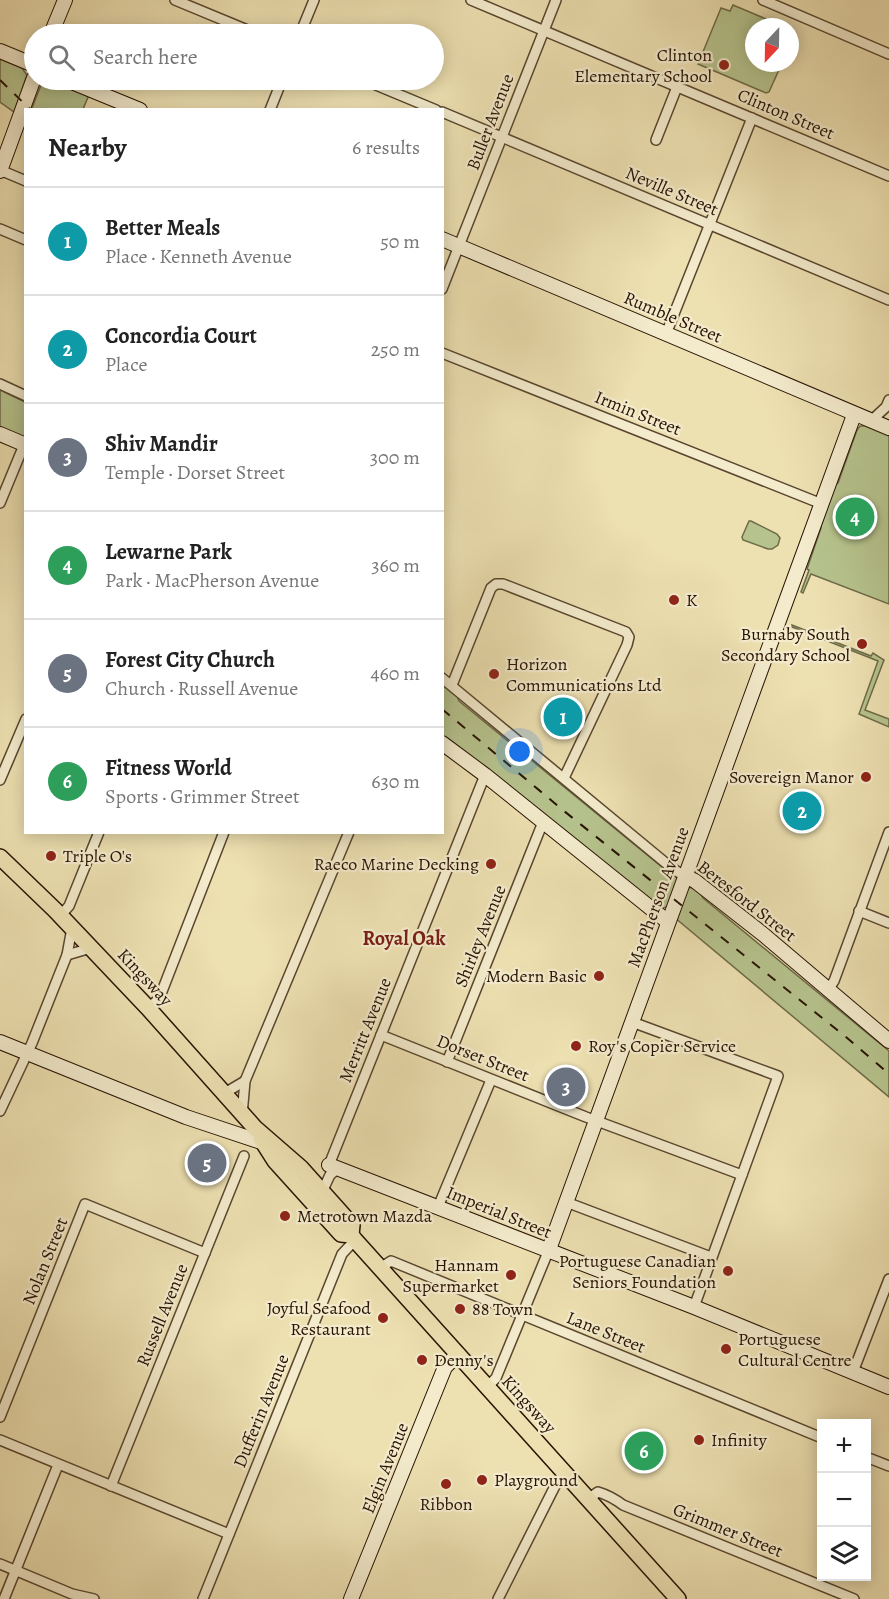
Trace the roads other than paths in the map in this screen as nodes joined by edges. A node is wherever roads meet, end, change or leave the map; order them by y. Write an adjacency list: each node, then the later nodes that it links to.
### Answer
1 (65, 0): 7 (street)
2 (175, 0): 8 (street)
3 (314, 0): 9 (street)
4 (471, 0): 10 (street, Clinton Street)
5 (556, 0): 10 (street, Buller Avenue)
6 (763, 0): 12 (street)
7 (55, 24)
8 (233, 24)
9 (304, 24)
10 (544, 31): 14 (street, Clinton Street); 24 (street, Buller Avenue)
11 (0, 51): 13 (street)
12 (889, 54)
13 (24, 61)
14 (677, 87): 23 (street, Clinton Street); 25 (street)
15 (30, 90): 26 (street)
16 (91, 90): 19 (street)
17 (278, 90): 20 (street)
18 (388, 90): 21 (street)
19 (135, 108)
20 (271, 108)
21 (431, 108)
22 (444, 113): 24 (street, Neville Street)
23 (752, 118): 27 (street, Clinton Street); 29 (street)
24 (502, 137): 29 (street, Neville Street); 33 (street, Buller Avenue)
25 (656, 140)
26 (0, 170): 28 (street)
27 (889, 176)
28 (24, 179)
29 (709, 225): 35 (street, Neville Street); 36 (street)
30 (0, 229): 31 (street)
31 (24, 239)
32 (444, 240): 33 (street, Rumble Street)
33 (460, 246): 34 (street, Buller Avenue); 36 (street, Rumble Street)
34 (444, 284)
35 (889, 300)
36 (666, 334): 41 (street, Rumble Street)
37 (444, 354): 48 (street, Irmin Street)
38 (0, 384): 39 (street)
39 (24, 395)
40 (887, 404): 42 (street); 43 (street)
41 (854, 415): 42 (street, Rumble Street); 48 (street, MacPherson Avenue)
42 (871, 421): 43 (street, Rumble Street)
43 (888, 428)
44 (0, 434): 45 (street)
45 (24, 445)
46 (24, 447): 47 (street)
47 (0, 503)
48 (822, 504): 62 (street, MacPherson Avenue)
49 (444, 679): 50 (street, Beresford Street)
50 (452, 685): 54 (street, Beresford Street); 54 (street)
51 (24, 724): 55 (street)
52 (444, 744): 53 (street)
53 (485, 775): 56 (street); 73 (street, Merritt Avenue)
54 (564, 778): 62 (street, Beresford Street)
55 (0, 780)
56 (543, 822): 65 (street); 77 (street, Shirley Avenue)
57 (889, 832): 63 (street)
58 (98, 834): 64 (street)
59 (223, 834): 71 (street)
60 (348, 834): 79 (street)
61 (0, 857): 64 (main road, Kingsway)
62 (685, 876): 65 (street, MacPherson Avenue); 70 (street, Beresford Street)
63 (859, 911): 66 (street); 70 (street)
64 (60, 916): 67 (main road, Kingsway)
65 (668, 922): 72 (street, MacPherson Avenue)
66 (889, 923)
67 (72, 928): 68 (main road, Kingsway); 69 (street)
68 (91, 948): 69 (street); 71 (main road, Kingsway)
69 (67, 955): 76 (street)
70 (828, 990): 74 (street, Beresford Street)
71 (148, 1008): 80 (main road, Kingsway)
72 (632, 1022): 83 (street, MacPherson Avenue); 89 (street)
73 (381, 1035): 77 (street, Dorset Street); 88 (street, Merritt Avenue)
74 (889, 1041)
75 (0, 1042): 76 (street)
76 (27, 1053): 81 (street); 85 (street)
77 (447, 1062): 78 (street, Dorset Street)
78 (491, 1080): 83 (street, Dorset Street); 92 (street)
79 (245, 1081): 80 (street); 82 (street)
80 (223, 1094): 82 (main road, Kingsway)
81 (0, 1111)
82 (242, 1115): 84 (main road, Kingsway)
83 (596, 1121): 89 (street, Dorset Street); 91 (street, MacPherson Avenue)
84 (255, 1128): 85 (main road, Kingsway); 86 (main road, Kingsway)
85 (263, 1143): 86 (street); 93 (main road, Kingsway)
86 (280, 1149): 90 (main road, Kingsway)
87 (244, 1156): 95 (street, Russell Avenue)
88 (333, 1166): 90 (street, Merritt Avenue); 92 (street, Imperial Street)
89 (742, 1174): 96 (street)
90 (322, 1192): 93 (main road, Kingsway)
91 (566, 1202): 94 (street, MacPherson Avenue); 96 (street)
92 (438, 1207): 94 (street, Imperial Street)
93 (353, 1237): 97 (main road, Kingsway); 116 (street, Dufferin Avenue)
94 (548, 1252): 99 (street, Imperial Street); 100 (street, MacPherson Avenue)
95 (205, 1253): 105 (street, Nolan Street); 112 (street, Russell Avenue)
96 (711, 1257): 99 (street)
97 (380, 1268): 100 (street, Lane Street); 101 (main road, Kingsway)
98 (889, 1279): 102 (street)
99 (694, 1307): 102 (street, Imperial Street)
100 (522, 1316): 103 (street, MacPherson Avenue); 106 (street, Lane Street)
101 (458, 1354): 103 (main road, Kingsway); 122 (street, Elgin Avenue)
102 (853, 1372): 104 (street, Imperial Street)
103 (487, 1387): 111 (main road, Kingsway)
104 (889, 1387)
105 (0, 1417)
106 (817, 1436)
107 (0, 1440): 109 (street)
108 (871, 1459): 110 (street)
109 (58, 1465): 112 (street); 118 (street)
110 (889, 1466)
111 (566, 1475): 113 (main road, Kingsway); 123 (street)
112 (111, 1486): 116 (street)
113 (588, 1499): 114 (street, Grimmer Street); 115 (main road, Kingsway)
114 (623, 1505): 115 (street); 125 (street, Grimmer Street)
115 (600, 1513): 124 (main road, Kingsway)
116 (229, 1534): 121 (street, Dufferin Avenue)
117 (0, 1564): 118 (street)
118 (16, 1570): 119 (street); 120 (street)
119 (4, 1599)
120 (94, 1599)
121 (203, 1599)
122 (351, 1599)
123 (498, 1599)
124 (678, 1599)
125 (854, 1599)

